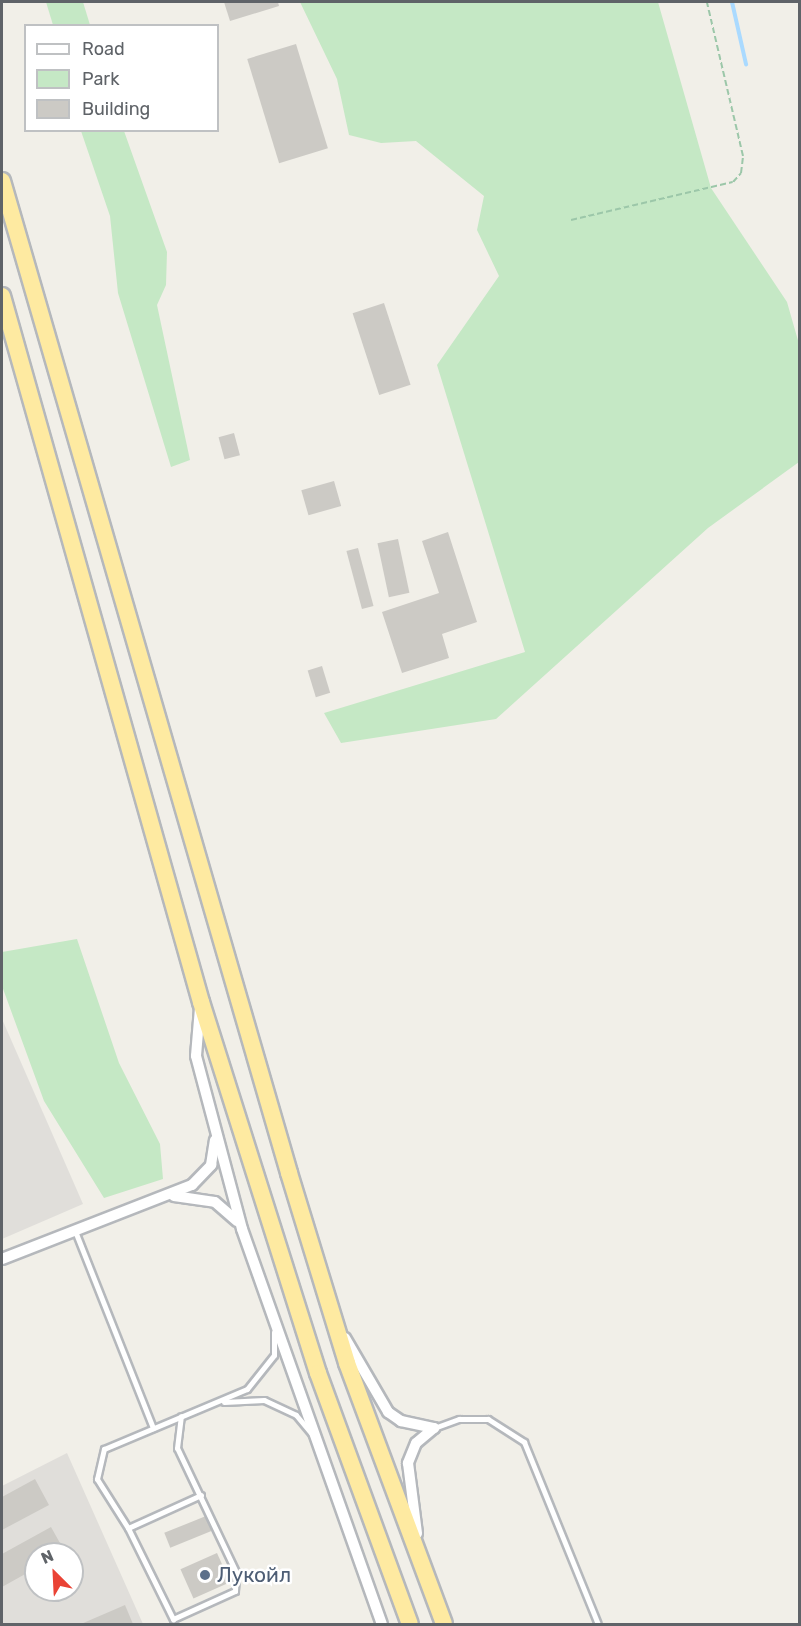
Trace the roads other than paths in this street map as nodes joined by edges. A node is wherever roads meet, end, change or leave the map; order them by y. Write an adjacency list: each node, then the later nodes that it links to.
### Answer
1 (2, 181): 9 (highway)
2 (2, 296): 3 (highway)
3 (201, 1002): 4 (street); 20 (highway)
4 (215, 1131): 5 (street); 6 (street)
5 (173, 1196): 6 (street); 7 (street)
6 (242, 1229): 10 (street)
7 (75, 1231): 8 (street); 13 (lane)
8 (2, 1259)
9 (330, 1307): 14 (street); 18 (highway)
10 (274, 1323): 11 (lane); 15 (street)
11 (219, 1402): 12 (lane); 15 (lane)
12 (182, 1416): 13 (lane); 16 (lane)
13 (153, 1428): 17 (lane)
14 (434, 1428): 18 (street); 22 (lane)
15 (315, 1438): 19 (street)
16 (201, 1495): 17 (lane); 17 (lane)
17 (128, 1528)
18 (425, 1575): 21 (highway)
19 (382, 1624)
20 (410, 1624)
21 (444, 1624)
22 (598, 1624)

